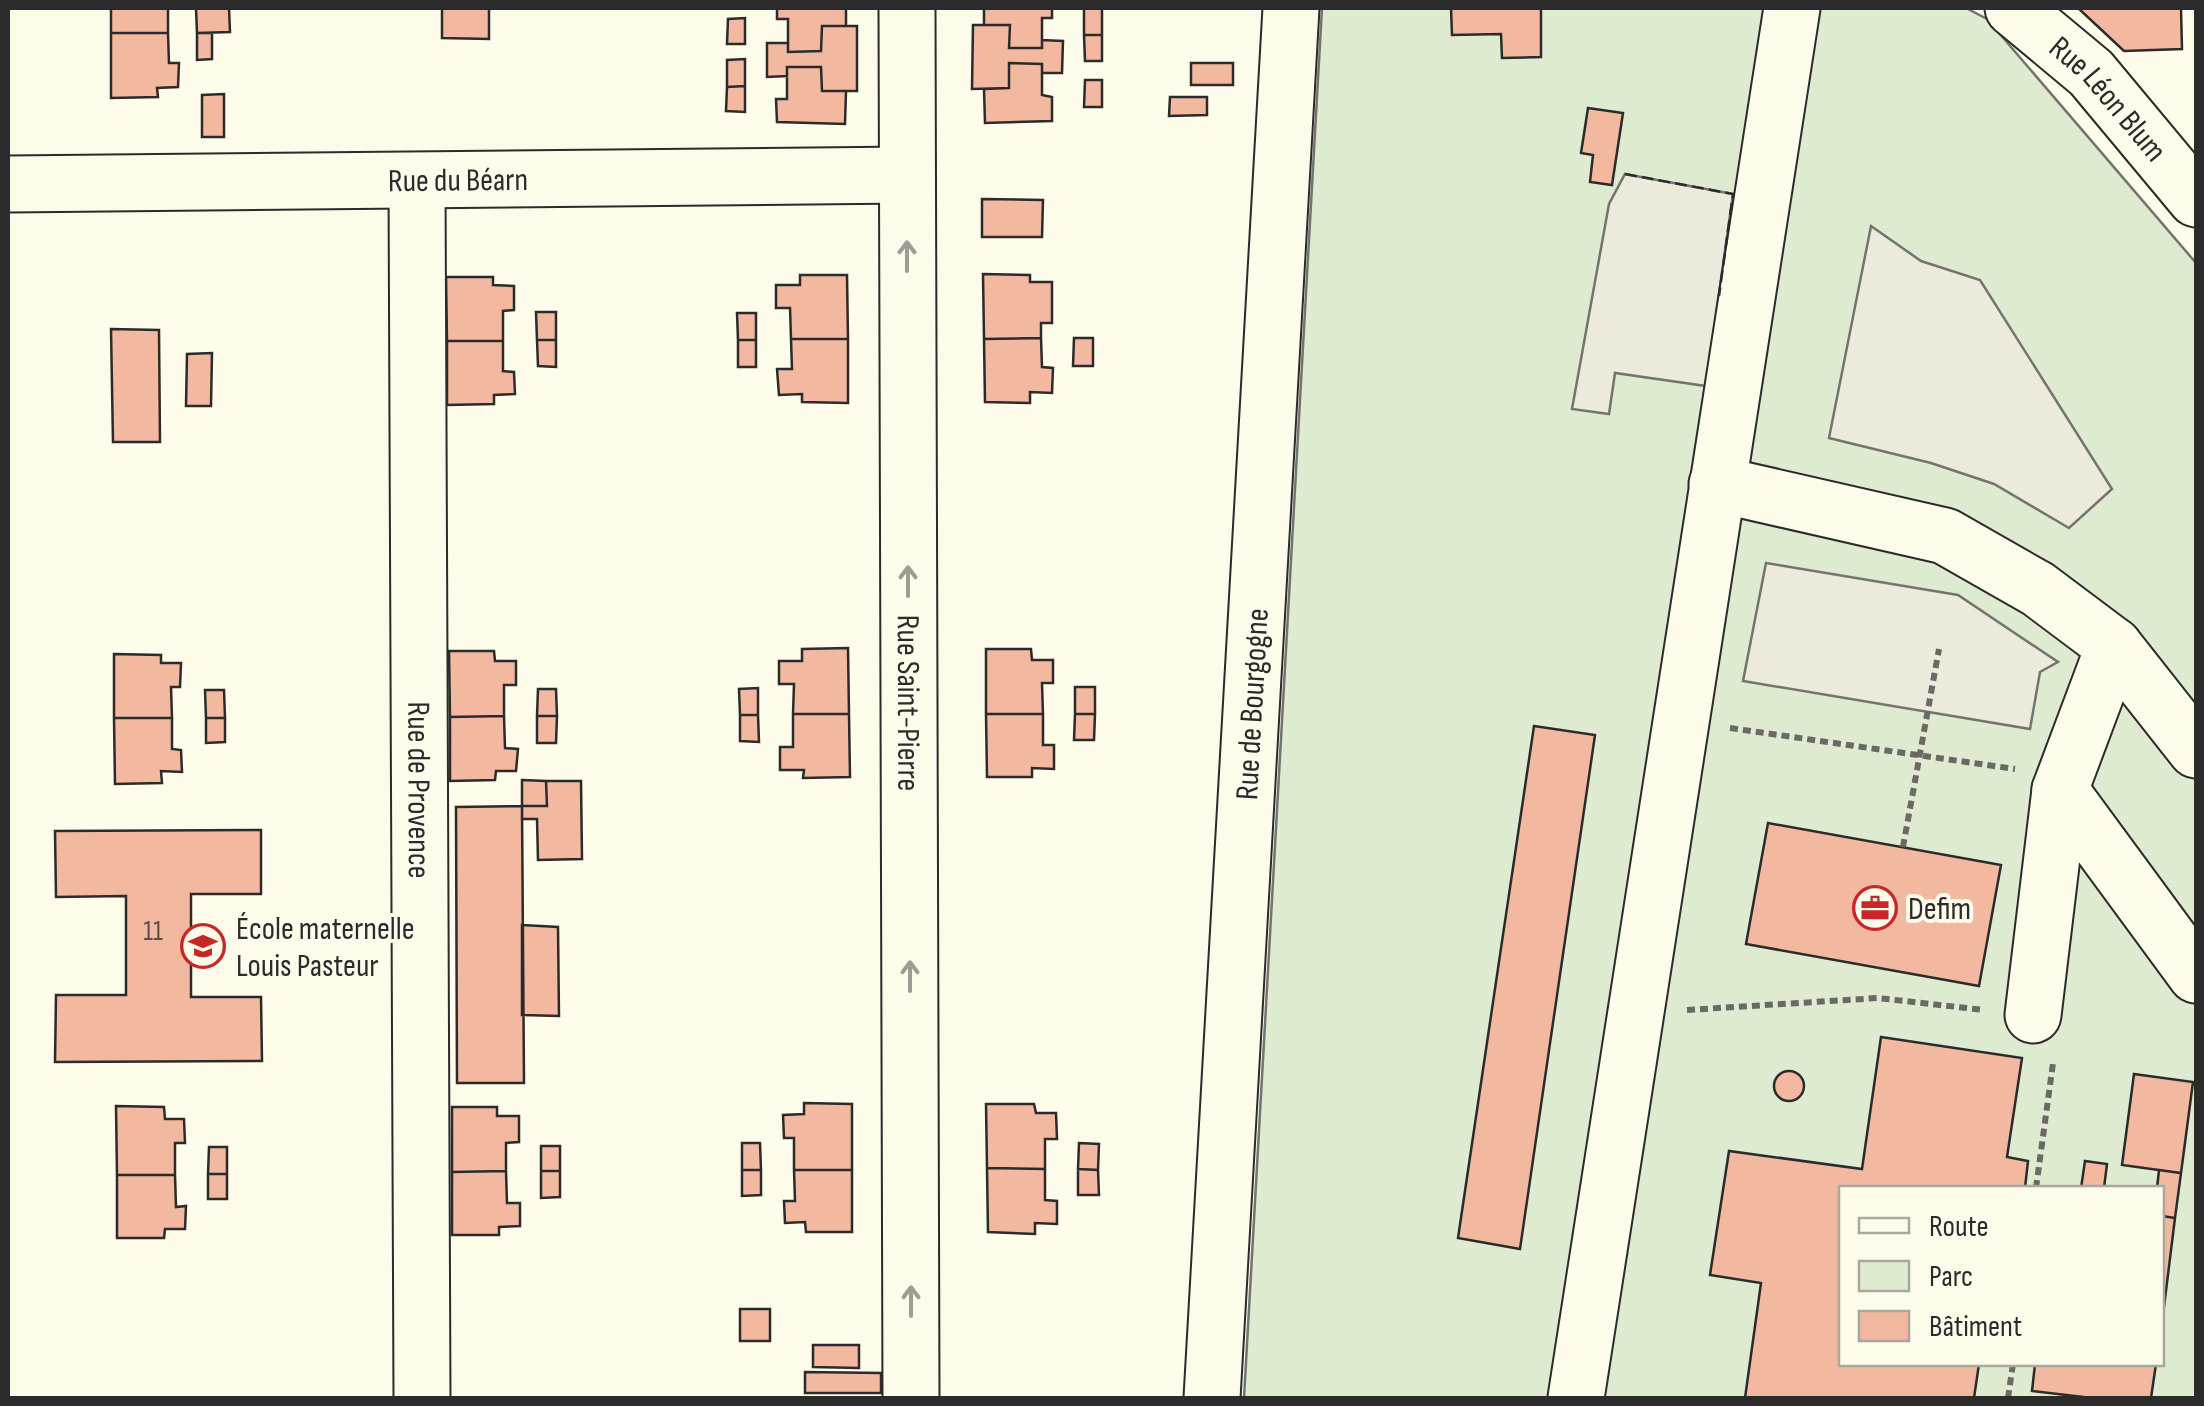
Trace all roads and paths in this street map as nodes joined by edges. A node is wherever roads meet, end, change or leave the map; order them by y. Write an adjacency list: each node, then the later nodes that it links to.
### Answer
1 (907, 8): 5 (street, Rue Saint-Pierre)
2 (1291, 8): 24 (street, Rue de Bourgogne)
3 (1792, 8): 9 (street)
4 (2013, 8): 8 (street, Rue Léon Blum)
5 (907, 175): 6 (street, Rue du Béarn); 23 (street, Rue Saint-Pierre, one-way to 5)
6 (417, 182): 7 (street, Rue du Béarn); 22 (street, Rue de Provence)
7 (8, 184)
8 (2196, 199)
9 (1717, 484): 10 (street); 12 (street)
10 (2114, 646): 13 (street); 15 (street)
11 (1939, 650): 14 (path)
12 (1679, 721): 14 (path); 18 (street)
13 (2196, 750)
14 (1920, 755): 15 (path); 16 (path)
15 (2060, 790): 17 (street); 19 (street)
16 (1904, 848)
17 (2196, 975)
18 (1636, 1014): 19 (path); 25 (street)
19 (2033, 1015): 20 (path)
20 (2036, 1186)
21 (2013, 1366): 26 (path)
22 (422, 1398)
23 (911, 1398)
24 (1212, 1398)
25 (1576, 1398)
26 (2008, 1398)

